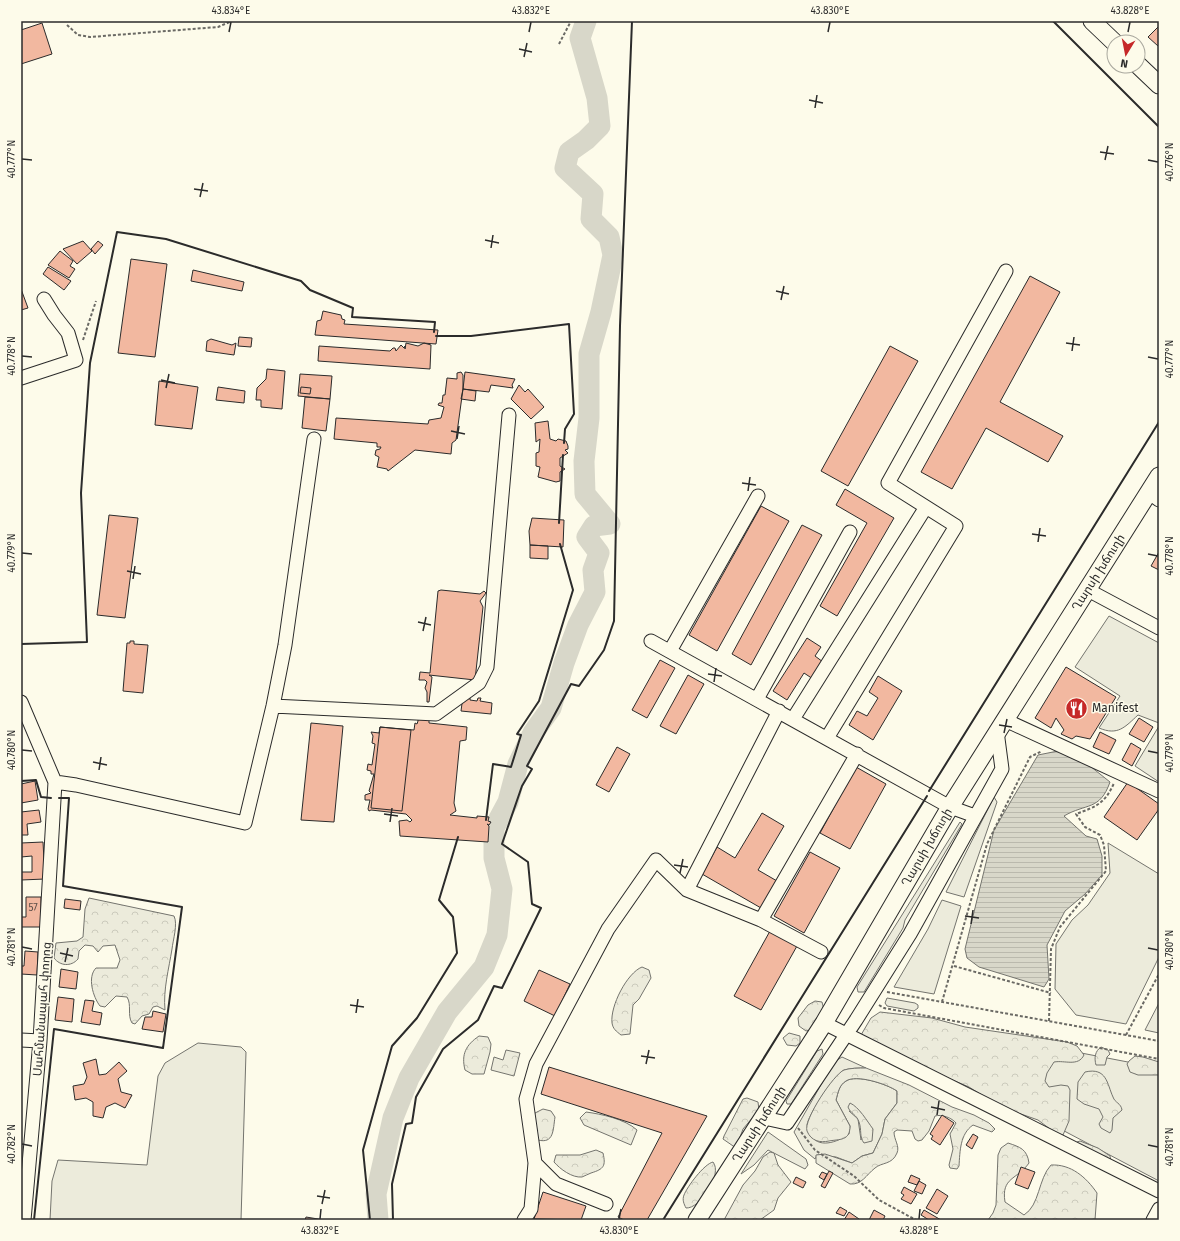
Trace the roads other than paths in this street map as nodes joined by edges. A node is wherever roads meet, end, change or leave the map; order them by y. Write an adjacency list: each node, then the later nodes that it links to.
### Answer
1 (1092, 21): 2 (main road)
2 (1106, 34)
3 (1146, 73): 4 (main road)
4 (1159, 85)
5 (1006, 271): 13 (street)
6 (44, 298): 7 (street)
7 (21, 378)
8 (509, 414): 21 (street)
9 (314, 439): 21 (street)
10 (1159, 476): 12 (main road, Ղարսի խճուղի)
11 (758, 496): 18 (street)
12 (1154, 496): 15 (main road, Ղարսի խճուղի)
13 (926, 507): 23 (street); 25 (street)
14 (850, 532): 19 (street)
15 (1086, 589): 16 (street); 24 (main road, Ղարսի խճուղի)
16 (1159, 628)
17 (651, 641): 18 (street)
18 (670, 651): 19 (street)
19 (757, 699): 22 (street)
20 (21, 702): 27 (street)
21 (273, 706): 27 (street)
22 (779, 711): 23 (street); 31 (street)
23 (793, 719): 25 (street)
24 (1001, 726): 28 (street); 29 (main road, Ղարսի խճուղի); 30 (street)
25 (826, 738): 26 (street)
26 (857, 754): 29 (street); 32 (street)
27 (55, 782): 37 (street, Սահմանապահ փողոց)
28 (1159, 791)
29 (950, 807): 30 (street); 34 (main road, Ղարսի խճուղի)
30 (975, 816): 35 (street)
31 (687, 890): 32 (street); 39 (street)
32 (761, 920): 33 (street)
33 (821, 952)
34 (824, 1023): 35 (street); 38 (main road, Ղարսի խճուղի)
35 (846, 1034): 38 (street); 40 (street)
36 (21, 1040): 37 (street)
37 (40, 1041): 43 (street, Սահմանապահ փողոց)
38 (764, 1118): 45 (main road, Ղարսի խճուղի)
39 (535, 1163): 41 (street); 44 (street)
40 (1159, 1191)
41 (606, 1204)
42 (1159, 1209): 46 (street)
43 (24, 1220)
44 (524, 1220)
45 (697, 1220)
46 (1153, 1220)

